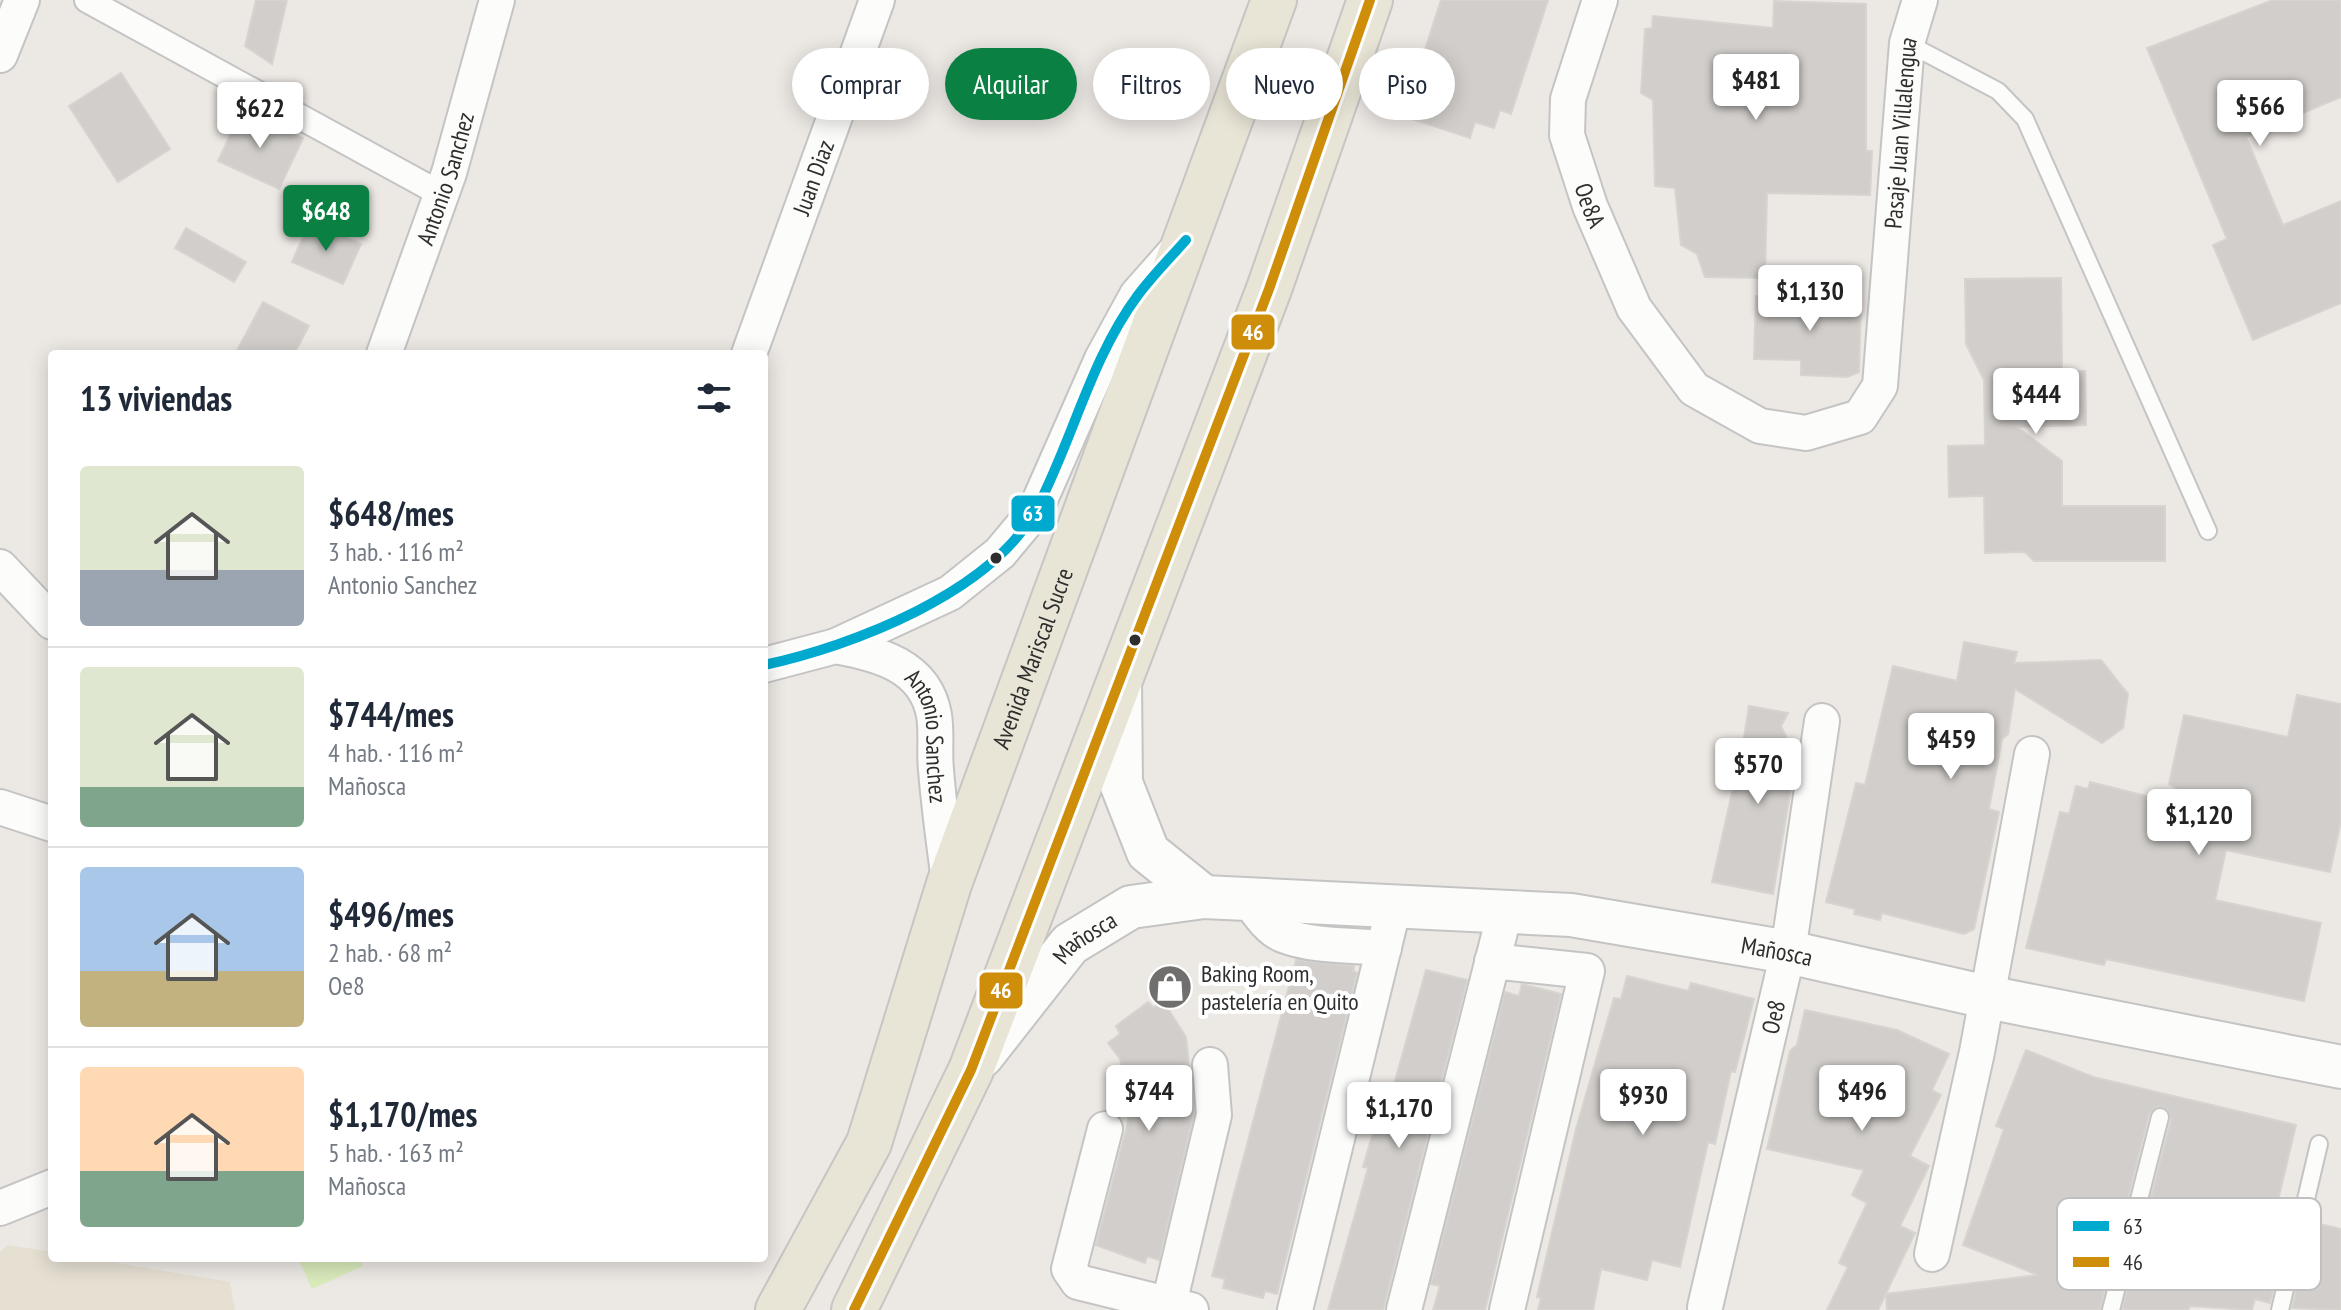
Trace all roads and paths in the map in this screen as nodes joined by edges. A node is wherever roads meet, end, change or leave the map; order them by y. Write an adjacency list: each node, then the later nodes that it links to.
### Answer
1 (22, 0): 10 (street)
2 (87, 0): 11 (street)
3 (497, 0): 11 (street, Antonio Sanchez)
4 (877, 0): 14 (street, Juan Diaz)
5 (1274, 0): 12 (main road, Avenida Mariscal Sucre)
6 (1370, 0): 21 (main road)
7 (1600, 0): 15 (street, Oe8A)
8 (1920, 0): 9 (street, Pasaje Juan Villalengua)
9 (1907, 43): 15 (street, Pasaje Juan Villalengua); 16 (lane)
10 (0, 55)
11 (441, 194): 13 (street, Antonio Sanchez)
12 (1186, 240): 19 (street, Antonio Sanchez); 26 (main road, Avenida Mariscal Sucre)
13 (385, 350)
14 (750, 350)
15 (1694, 389)
16 (2208, 531)
17 (0, 567): 18 (street)
18 (48, 618)
19 (836, 646): 20 (street, Antonio Sanchez); 26 (street, Antonio Sanchez)
20 (768, 664)
21 (1120, 678): 27 (street); 37 (main road)
22 (1822, 721): 32 (street, Oe8)
23 (2032, 754): 34 (street)
24 (0, 807): 25 (street)
25 (48, 823)
26 (949, 884): 50 (main road, Avenida Mariscal Sucre)
27 (1204, 897): 28 (street, Mañosca); 37 (street, Mañosca)
28 (1248, 899): 29 (street, Mañosca); 31 (street)
29 (1394, 906): 30 (street, Mañosca); 31 (street)
30 (1505, 912): 32 (street, Mañosca); 33 (street)
31 (1384, 948): 52 (street)
32 (1788, 952): 34 (street, Mañosca); 49 (street, Oe8)
33 (1492, 961): 53 (street); 54 (street)
34 (1987, 997): 36 (street, Mañosca); 45 (street)
35 (1210, 1065): 48 (street)
36 (2341, 1067)
37 (971, 1070): 51 (main road)
38 (2160, 1117): 42 (lane)
39 (1105, 1129): 48 (street)
40 (2319, 1144): 43 (lane)
41 (48, 1189): 44 (street)
42 (2139, 1198)
43 (2306, 1198)
44 (0, 1208)
45 (1932, 1254)
46 (2116, 1290): 55 (lane)
47 (2285, 1290): 56 (lane)
48 (1180, 1307)
49 (1705, 1307)
50 (778, 1310)
51 (854, 1310)
52 (1295, 1310)
53 (1404, 1310)
54 (1507, 1310)
55 (2111, 1310)
56 (2280, 1310)

